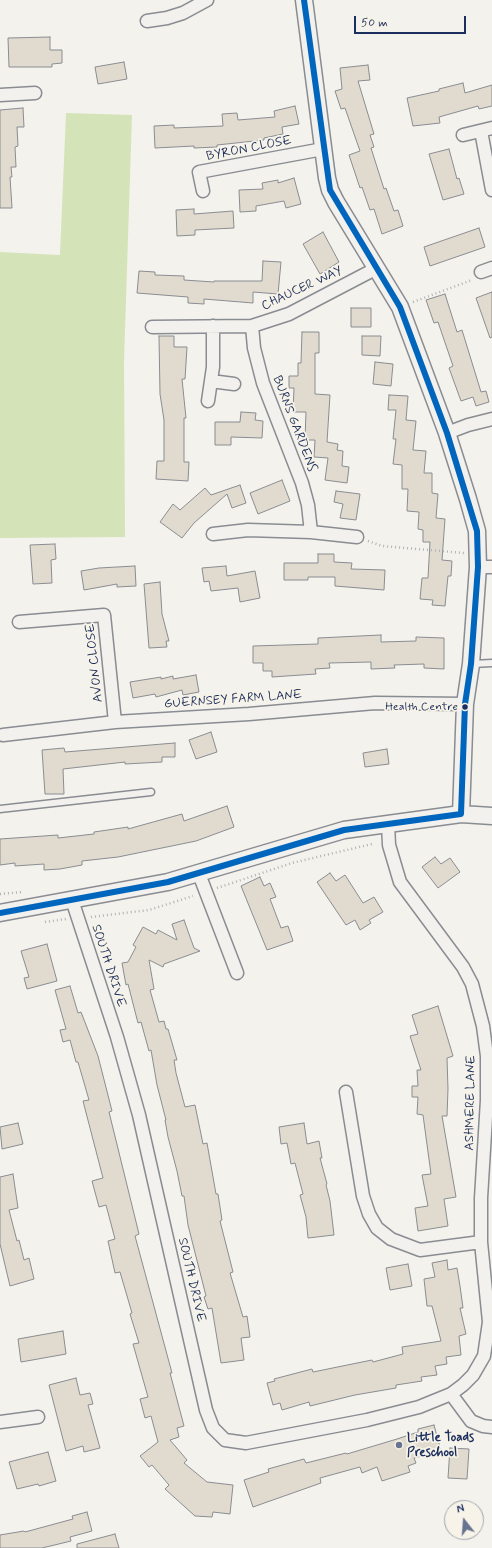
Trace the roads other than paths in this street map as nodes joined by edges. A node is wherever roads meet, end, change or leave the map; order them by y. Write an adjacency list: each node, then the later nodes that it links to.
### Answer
1 (207, 0): 3 (street)
2 (304, 0): 8 (street)
3 (147, 21)
4 (35, 93): 5 (street)
5 (0, 95)
6 (486, 130): 7 (street); 9 (street)
7 (463, 135)
8 (323, 149): 10 (street, BYRON CLOSE); 11 (street)
9 (492, 190)
10 (203, 191)
11 (377, 268): 13 (street, CHAUCER WAY); 19 (street)
12 (213, 326): 13 (street, CHAUCER WAY); 14 (street, CHAUCER WAY); 15 (street)
13 (252, 326): 20 (street, BURNS GARDENS)
14 (152, 327)
15 (211, 381): 16 (street); 17 (street)
16 (234, 384)
17 (208, 401)
18 (492, 419): 19 (street)
19 (447, 433): 23 (street)
20 (311, 532): 21 (street); 22 (street)
21 (213, 534)
22 (357, 537)
23 (483, 563): 26 (street)
24 (19, 622): 28 (street, AVON CLOSE)
25 (492, 663): 26 (lane)
26 (471, 664): 27 (street)
27 (465, 704): 28 (street, GUERNSEY FARM LANE); 32 (street)
28 (115, 722): 29 (street, GUERNSEY FARM LANE)
29 (3, 735)
30 (151, 792): 31 (lane)
31 (0, 809)
32 (461, 814): 33 (street); 34 (street)
33 (492, 816)
34 (388, 824): 35 (street); 40 (street, ASHMERE LANE)
35 (199, 874): 36 (street); 38 (street)
36 (72, 900): 37 (street); 43 (street, SOUTH DRIVE)
37 (0, 913)
38 (236, 973)
39 (346, 1092): 41 (street)
40 (490, 1100): 41 (street, ASHMERE LANE)
41 (481, 1242): 42 (street, ASHMERE LANE)
42 (490, 1305): 43 (street, ASHMERE LANE)
43 (451, 1394): 46 (street)
44 (38, 1417): 45 (street)
45 (0, 1422)
46 (492, 1427)

